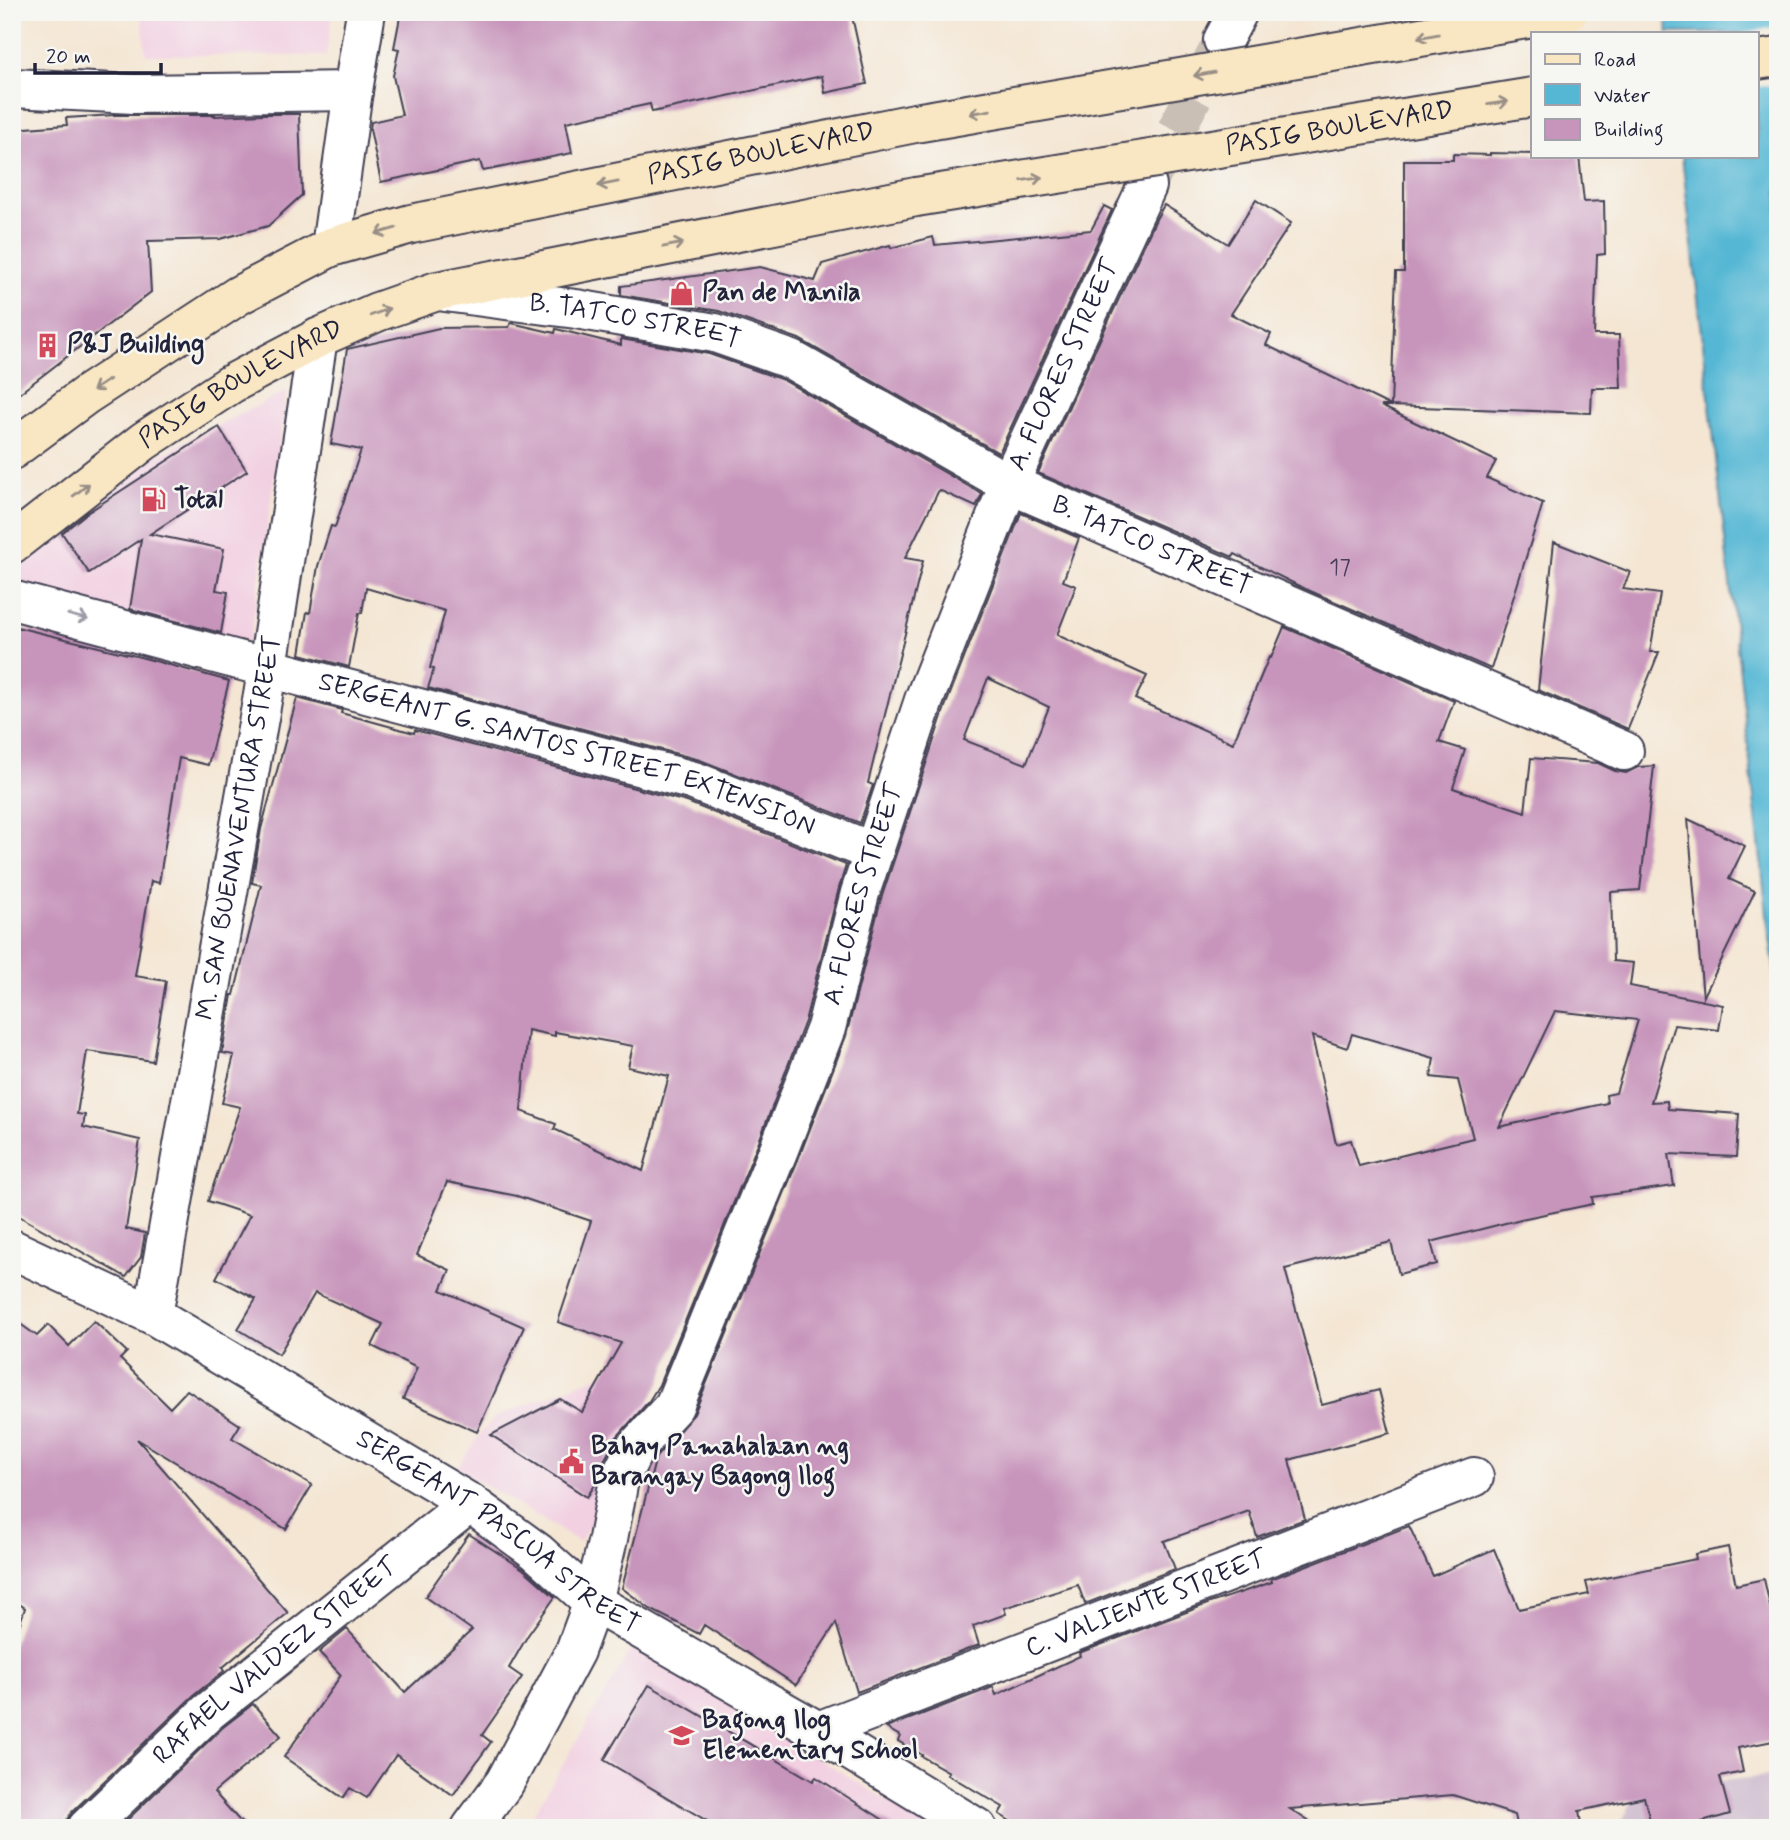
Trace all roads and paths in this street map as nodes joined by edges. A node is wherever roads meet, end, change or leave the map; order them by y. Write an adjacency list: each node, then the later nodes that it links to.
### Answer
1 (366, 12): 6 (street)
2 (1568, 12): 9 (main road, PASIG BOULEVARD, one-way to 9, bridge)
3 (1778, 57): 4 (main road)
4 (1758, 60)
5 (12, 88): 6 (street)
6 (353, 91): 9 (street)
7 (1531, 97): 10 (main road, PASIG BOULEVARD, one-way to 7, bridge)
8 (1147, 186): 13 (street, A. FLORES STREET)
9 (331, 247): 12 (main road, PASIG BOULEVARD, one-way to 12)
10 (437, 291): 11 (main road, PASIG BOULEVARD, one-way to 10); 13 (street, B. TATCO STREET)
11 (318, 338): 14 (main road, PASIG BOULEVARD, one-way to 11); 16 (street, M. SAN BUENAVENTURA STREET)
12 (12, 450)
13 (1009, 484): 17 (street, B. TATCO STREET); 18 (street, A. FLORES STREET)
14 (12, 544)
15 (12, 600): 16 (street, SERGEANT G. SANTOS STREET EXTENSION, one-way to 16)
16 (268, 667): 18 (street, SERGEANT G. SANTOS STREET EXTENSION); 20 (street, M. SAN BUENAVENTURA STREET)
17 (1624, 751)
18 (873, 852): 23 (street, A. FLORES STREET)
19 (12, 1249): 20 (street, SERGEANT PASCUA STREET)
20 (153, 1315): 22 (street, SERGEANT PASCUA STREET)
21 (1474, 1477): 24 (street, C. VALIENTE STREET)
22 (470, 1503): 23 (street, SERGEANT PASCUA STREET); 25 (street, RAFAEL VALDEZ STREET)
23 (593, 1602): 24 (street, SERGEANT PASCUA STREET); 26 (street, A. FLORES STREET)
24 (818, 1731): 27 (street, SERGEANT PASCUA STREET)
25 (87, 1828)
26 (471, 1828)
27 (977, 1828)

